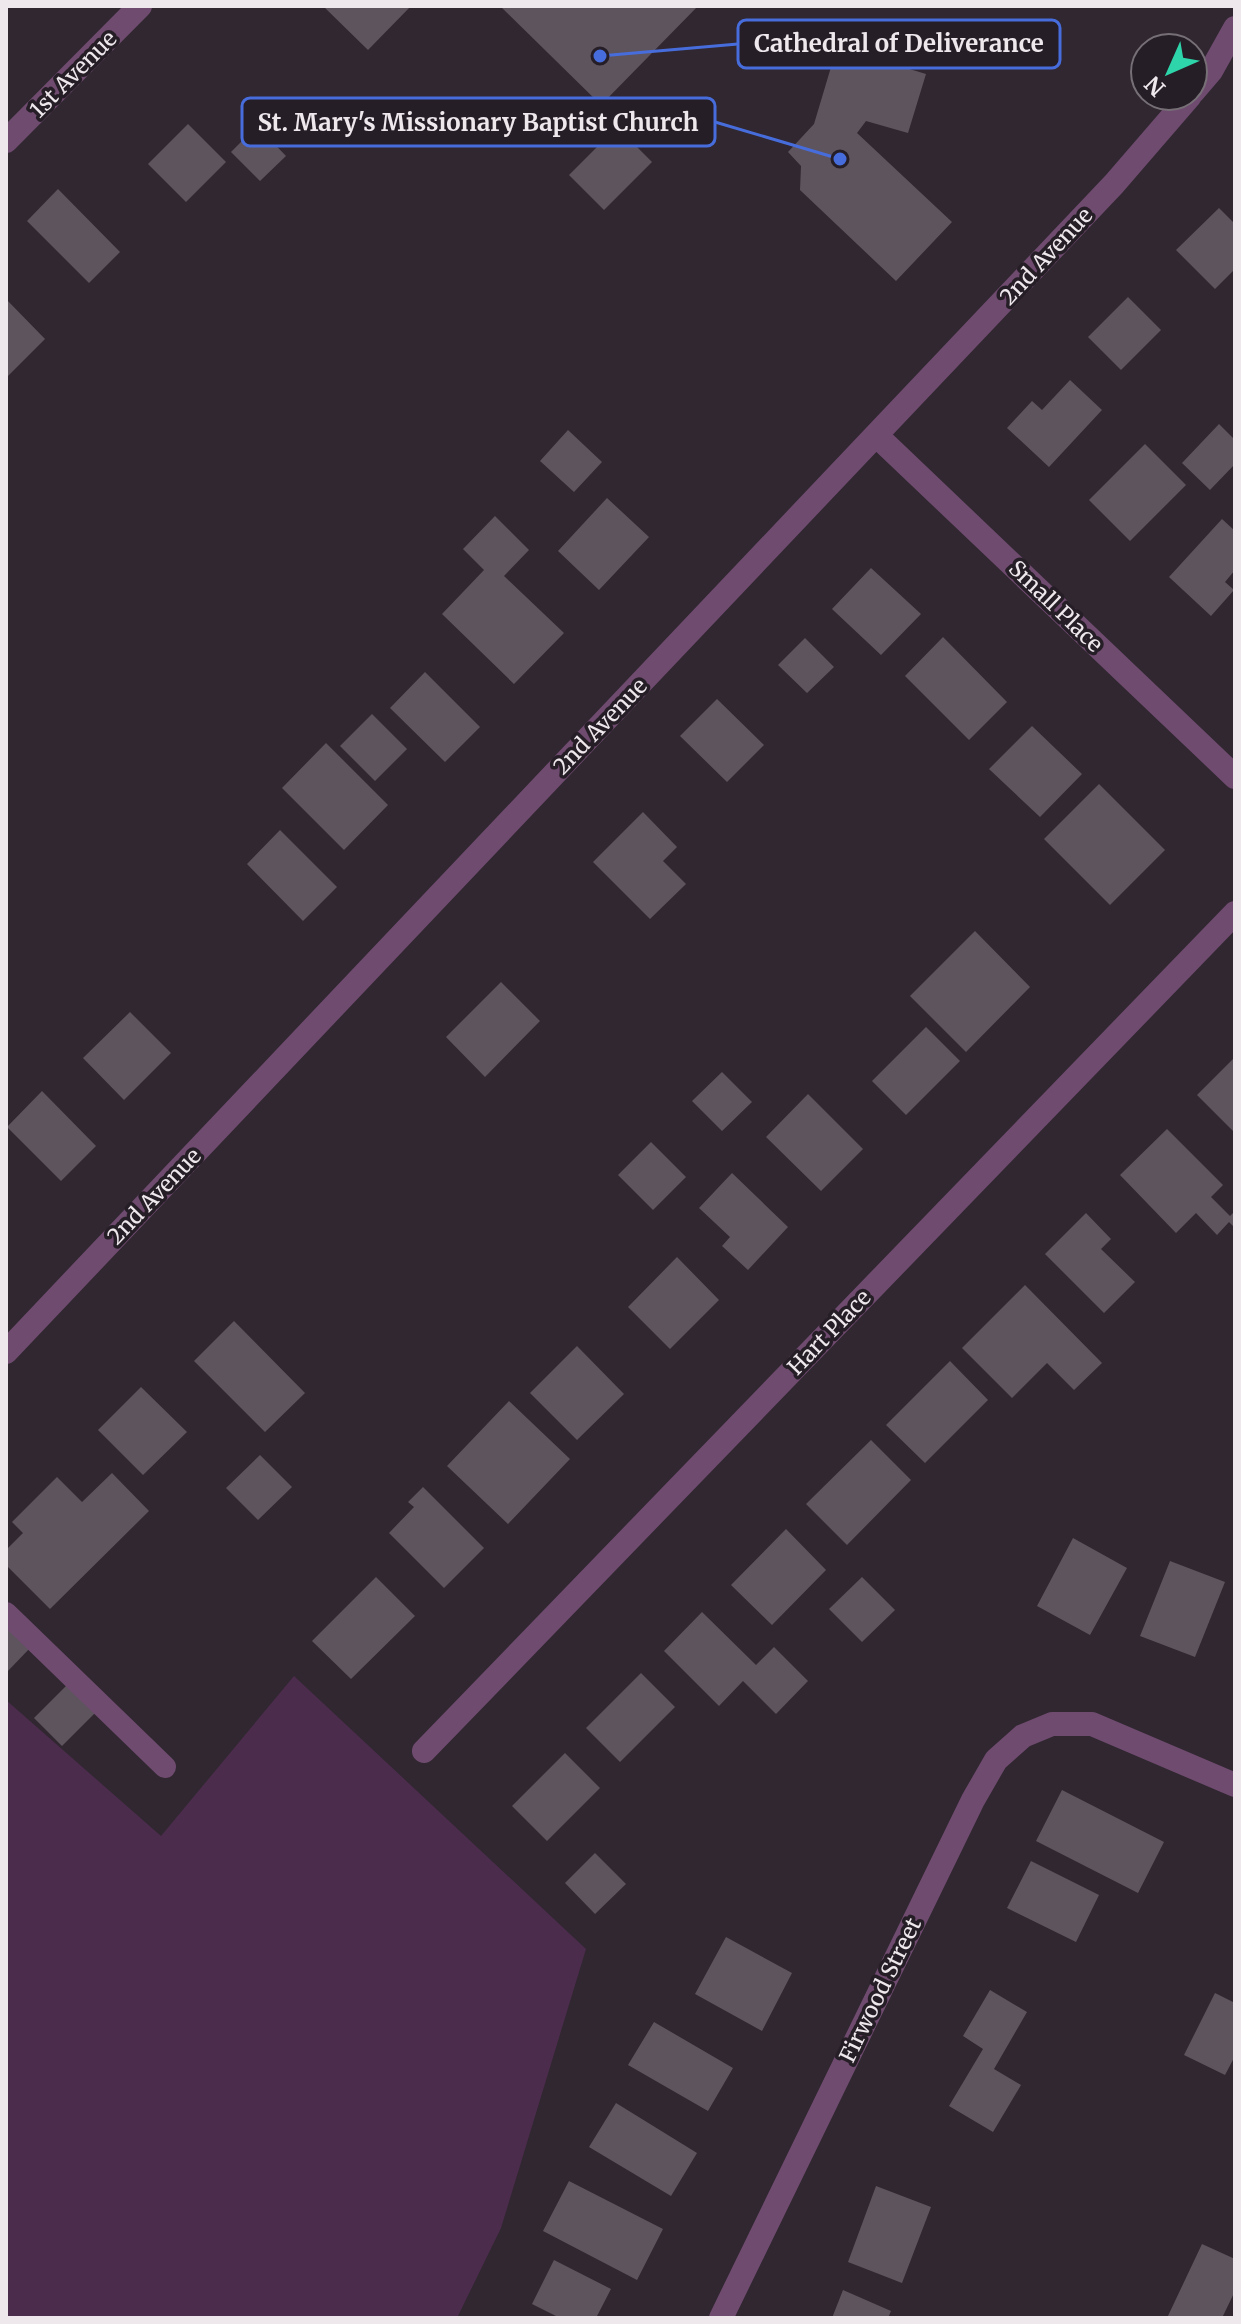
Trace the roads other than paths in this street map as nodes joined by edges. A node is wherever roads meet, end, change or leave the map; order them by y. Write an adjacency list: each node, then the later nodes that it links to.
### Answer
1 (140, 6): 5 (street, 1st Avenue)
2 (1235, 28): 3 (street, 2nd Avenue)
3 (1209, 73)
4 (1176, 112): 6 (street, 2nd Avenue)
5 (6, 141)
6 (876, 435): 7 (street, Small Place); 9 (street, 2nd Avenue)
7 (1235, 777)
8 (1235, 913): 11 (street, Hart Place)
9 (6, 1352)
10 (6, 1613): 12 (lane)
11 (424, 1751)
12 (165, 1767)
13 (1235, 1785): 14 (street, Firwood Street)
14 (721, 2318)

